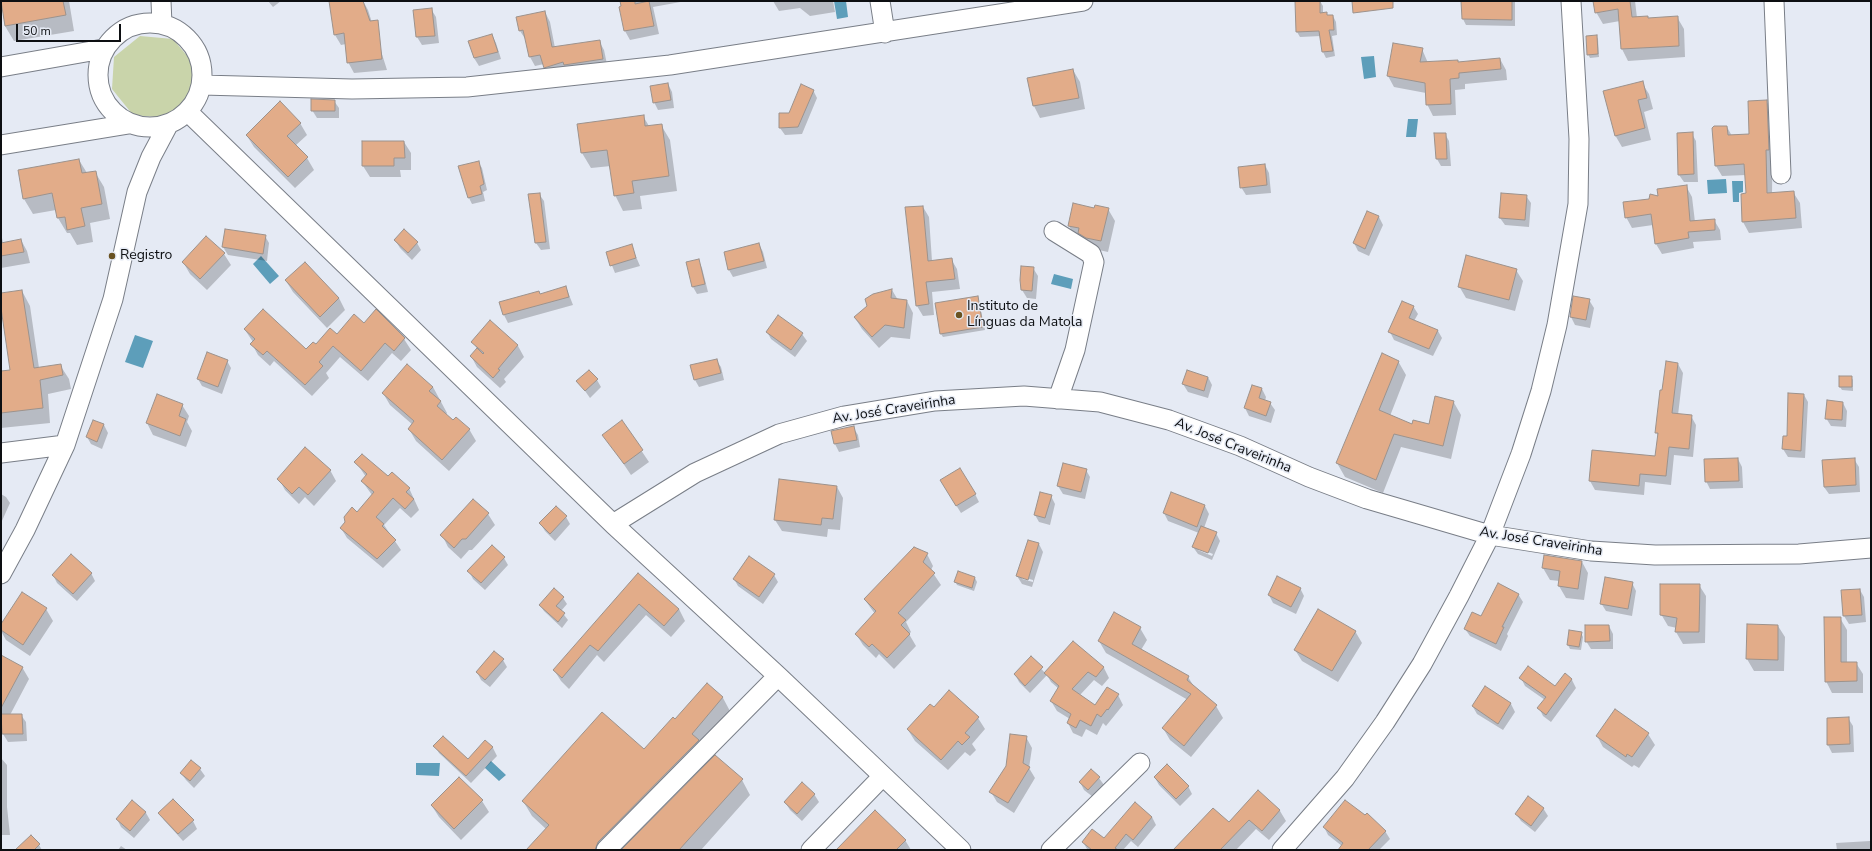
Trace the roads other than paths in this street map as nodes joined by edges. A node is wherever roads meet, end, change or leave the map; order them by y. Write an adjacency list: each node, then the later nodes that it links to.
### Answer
1 (161, 1): 6 (street)
2 (880, 1): 7 (street)
3 (1083, 1): 7 (street)
4 (1571, 1): 21 (street)
5 (1774, 1): 15 (street)
6 (162, 24): 8 (street); 10 (street)
7 (885, 33): 10 (street)
8 (103, 49): 9 (street); 12 (street)
9 (1, 68)
10 (202, 85): 11 (street)
11 (188, 112): 13 (street); 20 (street)
12 (129, 124): 13 (street); 14 (street)
13 (168, 125): 18 (street)
14 (1, 145)
15 (1781, 174)
16 (1054, 231): 17 (street)
17 (1058, 399): 20 (street, Av. José Craveirinha); 21 (street, Av. José Craveirinha)
18 (65, 445): 19 (street); 23 (street)
19 (1, 453)
20 (613, 524): 24 (street)
21 (1490, 535): 22 (street, Av. José Craveirinha); 31 (street)
22 (1871, 548)
23 (1, 574)
24 (778, 676): 26 (street); 27 (street)
25 (1140, 763): 30 (street)
26 (882, 777): 28 (street); 29 (street)
27 (606, 850)
28 (811, 850)
29 (961, 850)
30 (1051, 850)
31 (1282, 850)

